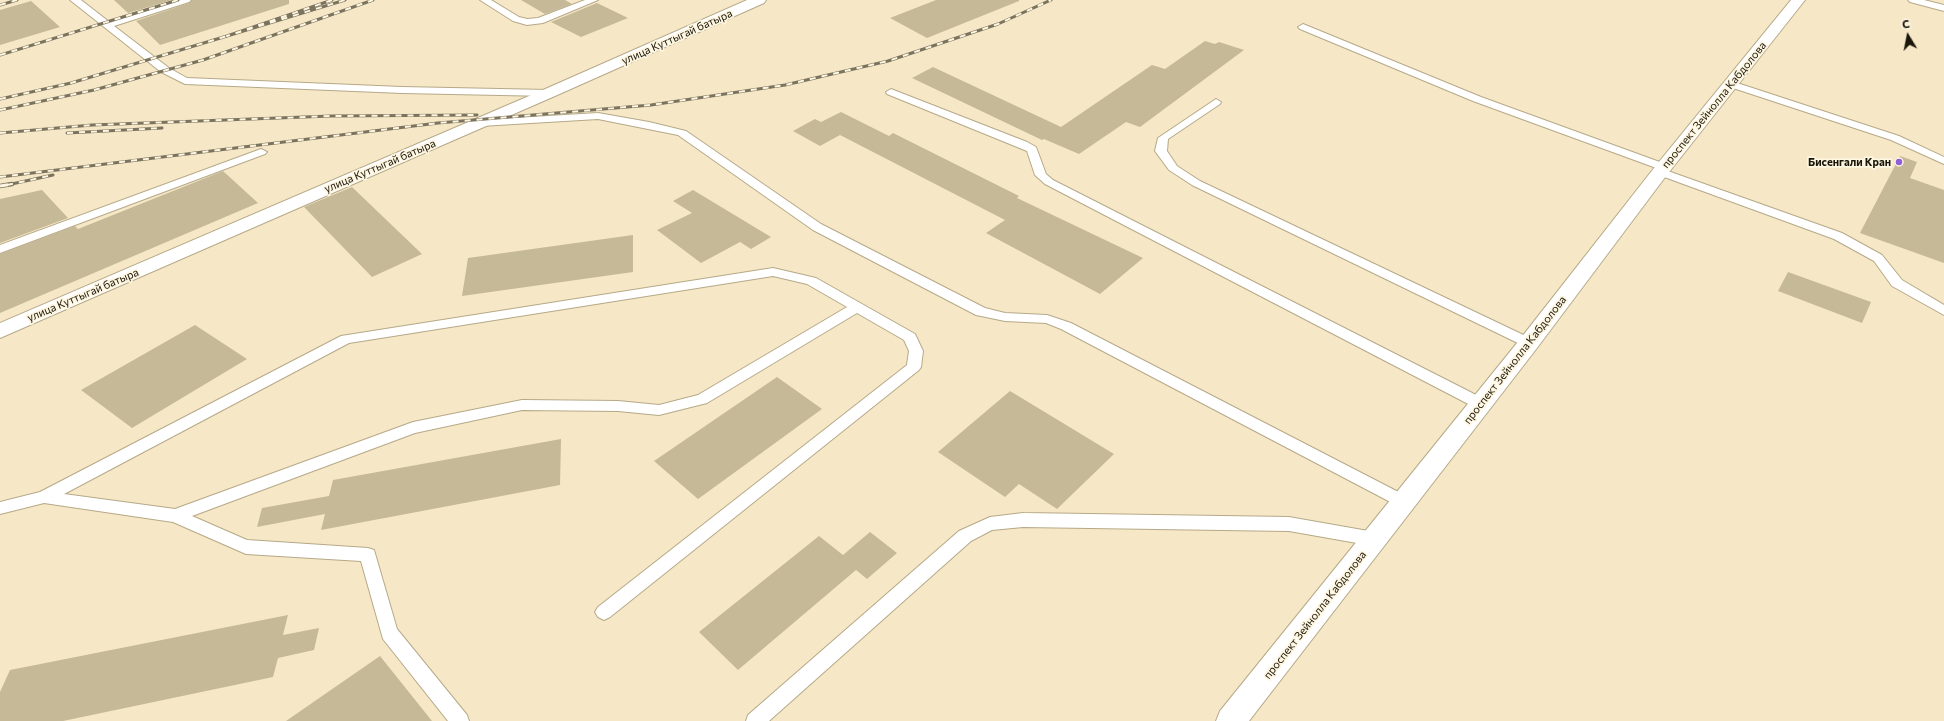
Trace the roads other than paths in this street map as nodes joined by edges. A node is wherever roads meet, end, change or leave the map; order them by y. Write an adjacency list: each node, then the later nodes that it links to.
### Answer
1 (75, 0): 9 (lane)
2 (186, 0): 9 (lane)
3 (485, 0): 4 (lane)
4 (593, 0)
5 (759, 0): 13 (main road, улица Куттыгай батыра)
6 (1798, 0): 11 (main road, проспект Зейнолла Кабдолова)
7 (1913, 0): 8 (lane)
8 (1944, 8)
9 (107, 25): 13 (lane)
10 (1303, 27): 18 (lane)
11 (1731, 84): 17 (lane); 18 (main road, проспект Зейнолла Кабдолова)
12 (891, 92): 24 (lane)
13 (549, 93): 15 (main road, улица Куттыгай батыра)
14 (1216, 102): 23 (lane)
15 (481, 123): 22 (main road, улица Куттыгай батыра); 26 (lane)
16 (261, 152): 19 (lane)
17 (1944, 161)
18 (1662, 169): 21 (lane); 23 (main road, проспект Зейнолла Кабдолова)
19 (0, 249)
20 (857, 307): 25 (lane); 28 (lane); 30 (lane)
21 (1944, 311)
22 (0, 331)
23 (1529, 342): 24 (main road, проспект Зейнолла Кабдолова)
24 (1481, 404): 26 (main road, проспект Зейнолла Кабдолова)
25 (44, 497): 27 (lane); 28 (lane)
26 (1404, 502): 29 (main road, проспект Зейнолла Кабдолова)
27 (0, 508)
28 (175, 516): 32 (lane)
29 (1374, 539): 31 (main road, проспект Зейнолла Кабдолова); 33 (lane)
30 (604, 612)
31 (1239, 718)
32 (460, 721)
33 (756, 721)

